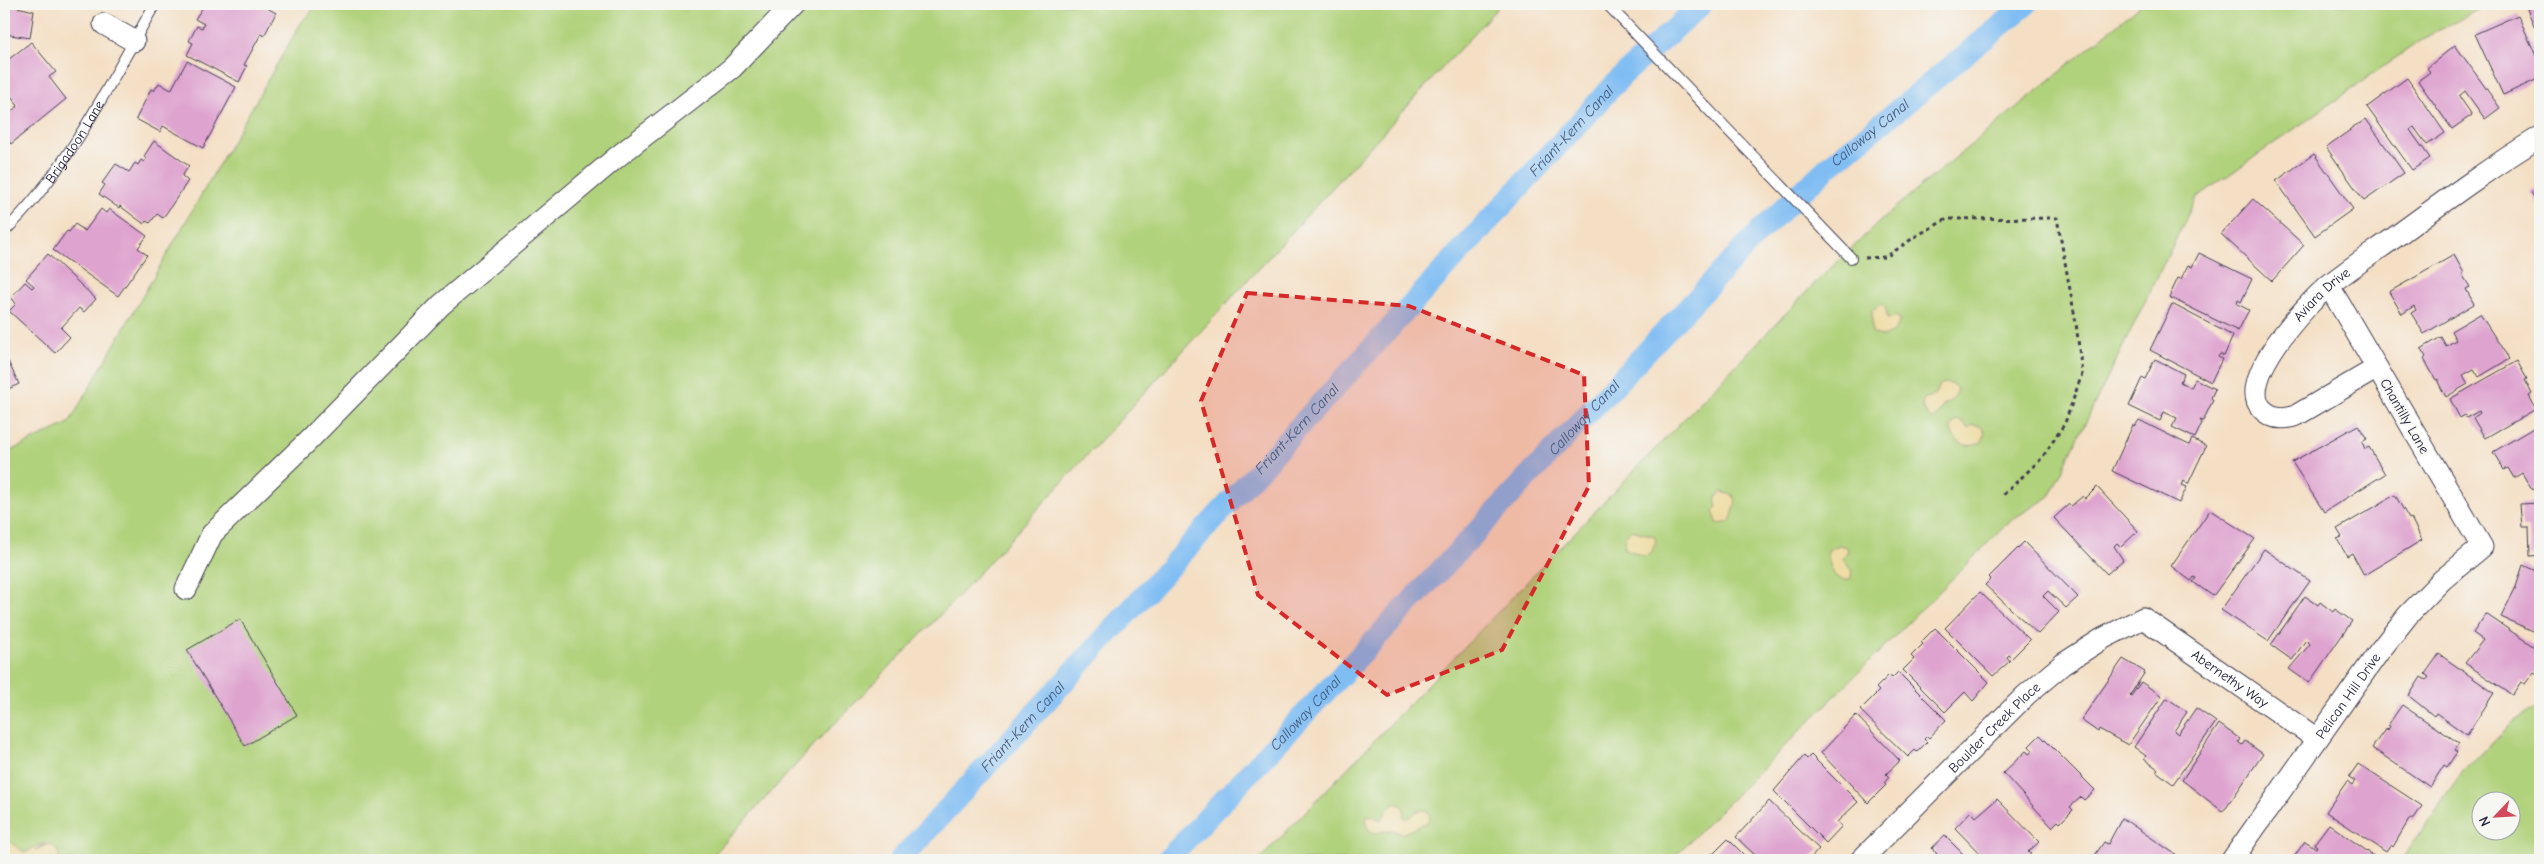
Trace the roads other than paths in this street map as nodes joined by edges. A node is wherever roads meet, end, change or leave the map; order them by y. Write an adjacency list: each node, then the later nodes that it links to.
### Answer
1 (155, 4): 5 (lane, Brigadoon Lane)
2 (794, 4): 12 (street)
3 (1607, 4): 8 (lane)
4 (104, 24): 5 (street)
5 (134, 41): 7 (lane, Brigadoon Lane)
6 (2540, 136): 9 (street, Aviara Drive)
7 (4, 232)
8 (1851, 258)
9 (2329, 286): 10 (street, Chantilly Lane); 10 (street, Aviara Drive)
10 (2377, 368): 11 (street, Chantilly Lane)
11 (2482, 546): 14 (street, Pelican Hill Drive)
12 (186, 589)
13 (2143, 618): 14 (street, Abernethy Way); 15 (street, Boulder Creek Place)
14 (2317, 739): 16 (street, Pelican Hill Drive)
15 (1861, 860)
16 (2232, 860)

